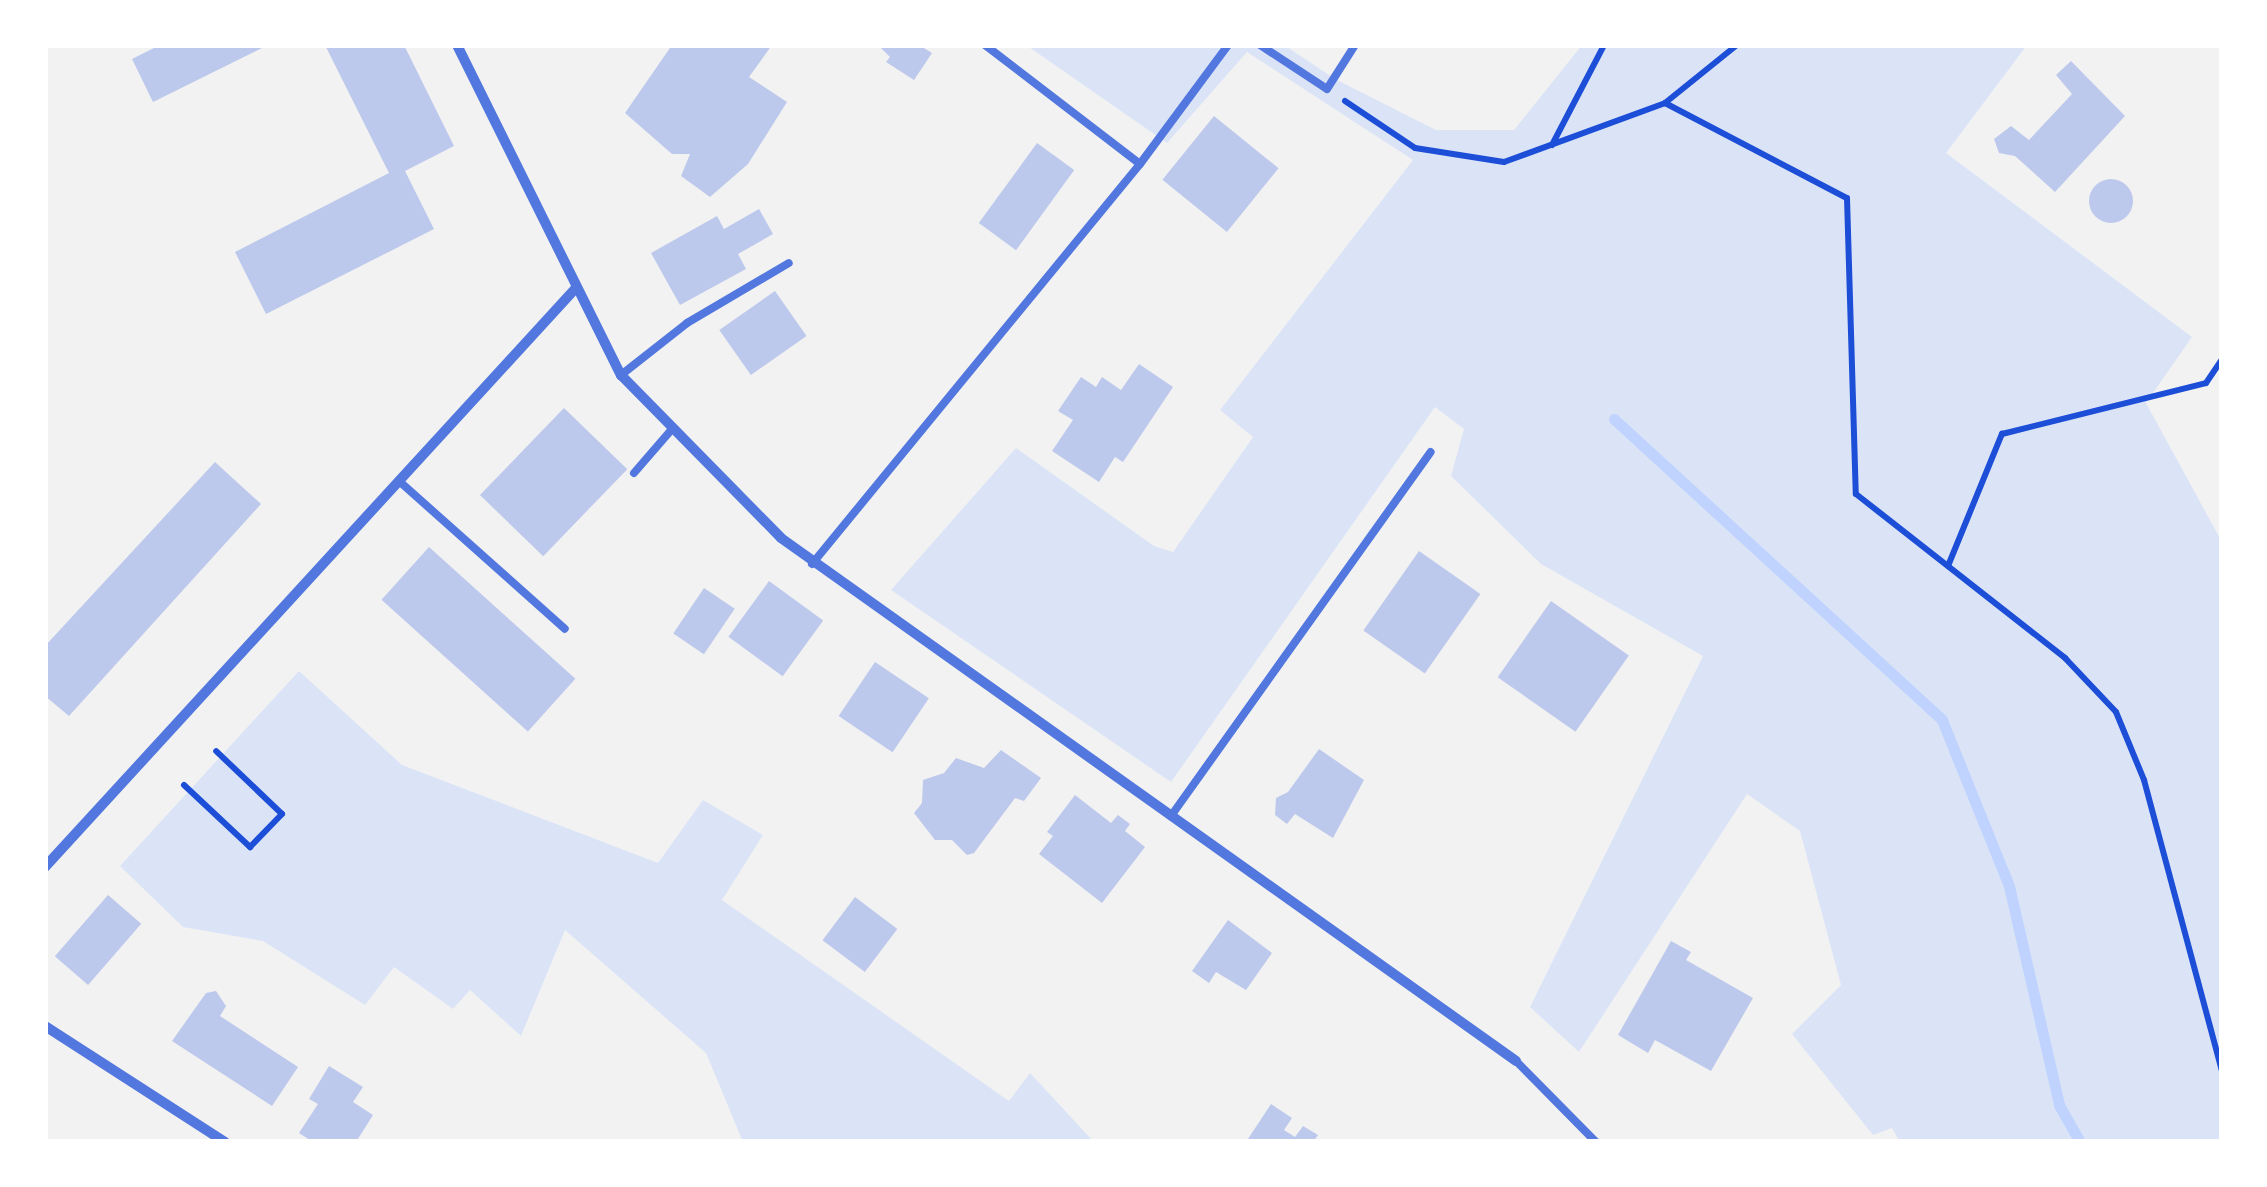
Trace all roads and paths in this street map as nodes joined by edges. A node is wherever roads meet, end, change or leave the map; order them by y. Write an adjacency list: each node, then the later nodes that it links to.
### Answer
1 (457, 45): 13 (street)
2 (985, 45): 11 (lane)
3 (1228, 45): 11 (lane)
4 (1260, 45): 8 (lane)
5 (1355, 45): 8 (lane)
6 (1604, 45): 10 (path)
7 (1738, 45): 9 (path)
8 (1327, 89): 10 (path)
9 (1666, 103): 10 (path); 21 (path)
10 (1552, 145)
11 (1140, 164): 20 (lane)
12 (789, 263): 15 (lane)
13 (576, 288): 15 (street); 19 (street)
14 (2222, 358): 21 (path)
15 (621, 375): 16 (street)
16 (673, 428): 18 (lane); 20 (street)
17 (1431, 452): 25 (lane)
18 (634, 473)
19 (399, 481): 22 (lane); 26 (street)
20 (812, 564): 25 (street)
21 (1948, 566): 29 (path)
22 (565, 630)
23 (216, 752): 24 (path)
24 (184, 785)
25 (1171, 816): 28 (street)
26 (45, 867)
27 (45, 1026): 30 (street)
28 (1516, 1061): 31 (lane)
29 (2222, 1071)
30 (225, 1142)
31 (1596, 1142)

